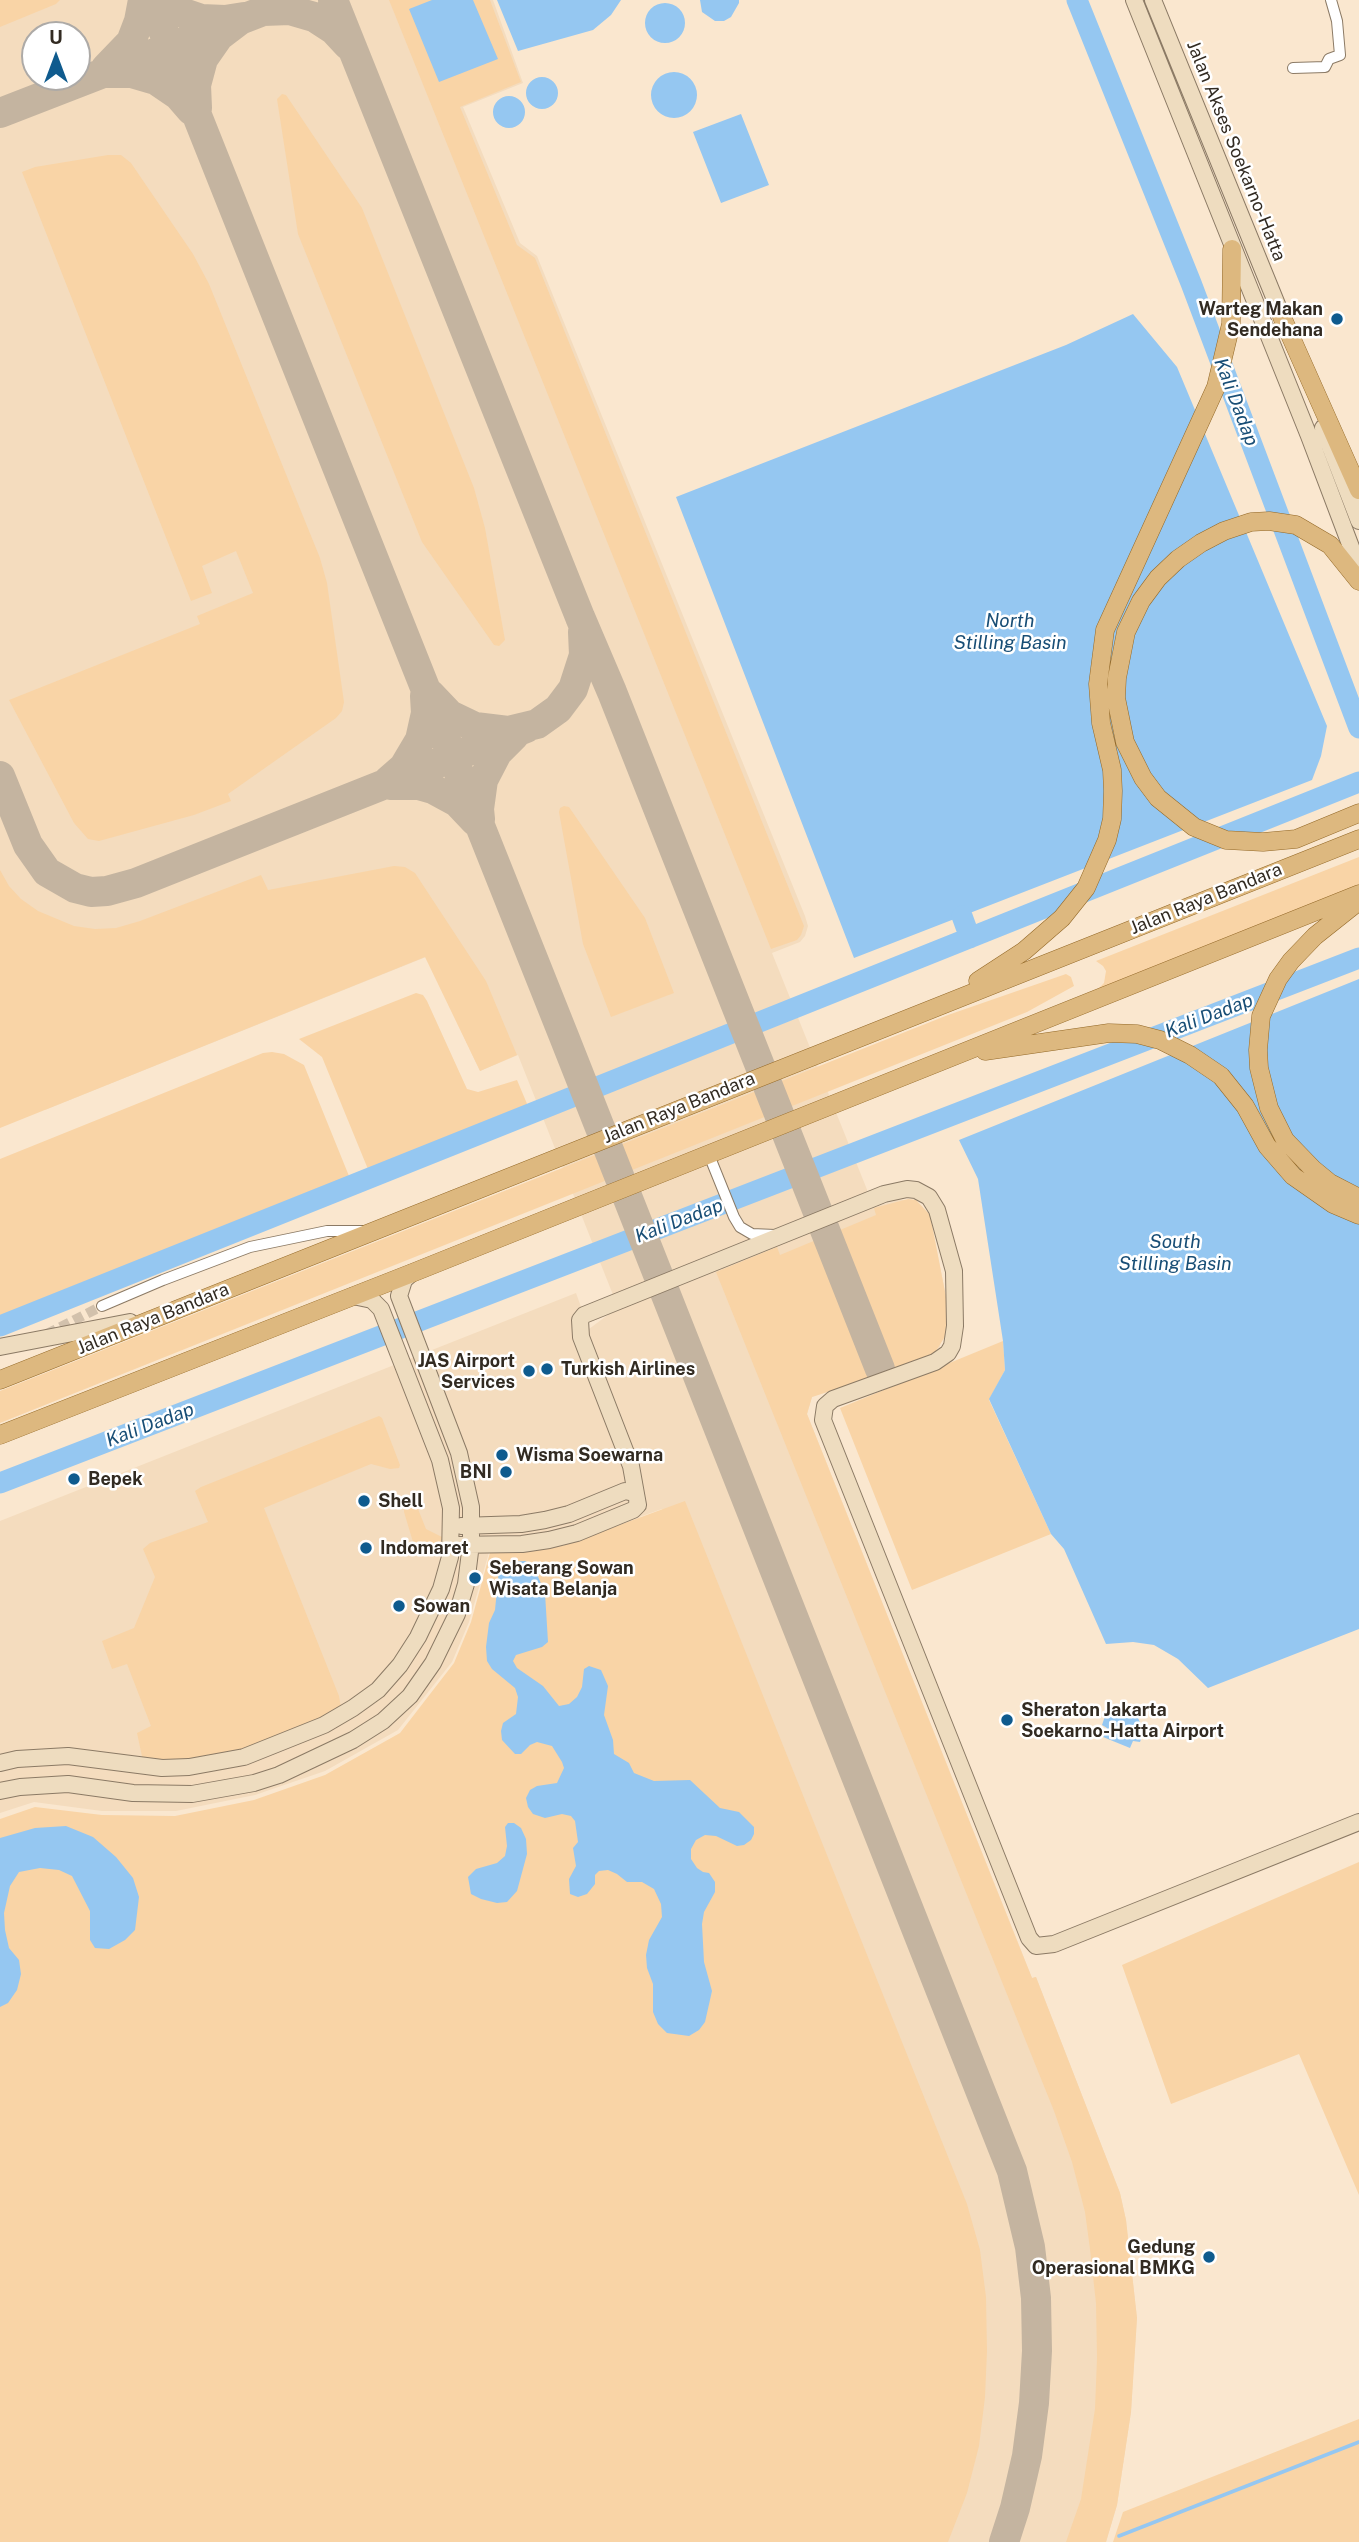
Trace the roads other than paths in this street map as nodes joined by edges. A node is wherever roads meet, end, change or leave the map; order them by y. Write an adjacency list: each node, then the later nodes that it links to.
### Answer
1 (1133, 0): 5 (street)
2 (1153, 0): 6 (street, Jalan Akses Soekarno-Hatta)
3 (1331, 0): 4 (street)
4 (1293, 68)
5 (1232, 249): 9 (street); 15 (main road)
6 (1282, 317): 7 (main road); 8 (street, Jalan Akses Soekarno-Hatta)
7 (1359, 490)
8 (1359, 522)
9 (1359, 568)
10 (1359, 580): 11 (main road)
11 (1359, 813)
12 (1359, 839): 15 (main road, Jalan Raya Bandara)
13 (1359, 894): 16 (main road)
14 (1359, 901): 18 (main road)
15 (936, 1006): 20 (main road, Jalan Raya Bandara)
16 (957, 1054): 17 (main road); 19 (main road)
17 (709, 1154): 21 (street); 22 (main road)
18 (1359, 1198)
19 (1359, 1215)
20 (374, 1231): 24 (street); 25 (main road, Jalan Raya Bandara)
21 (789, 1233): 31 (street); 38 (street)
22 (412, 1273): 23 (main road); 32 (street)
23 (352, 1296): 30 (main road); 33 (street)
24 (103, 1306)
25 (166, 1314): 26 (street); 29 (main road, Jalan Raya Bandara)
26 (46, 1339): 27 (street); 28 (street)
27 (0, 1341)
28 (0, 1347)
29 (0, 1380)
30 (0, 1435)
31 (634, 1493): 32 (street); 34 (street)
32 (471, 1526): 33 (street); 34 (street)
33 (451, 1527): 35 (street)
34 (471, 1544): 35 (street); 37 (street)
35 (451, 1545): 36 (street)
36 (0, 1763)
37 (0, 1791)
38 (1359, 1822)

